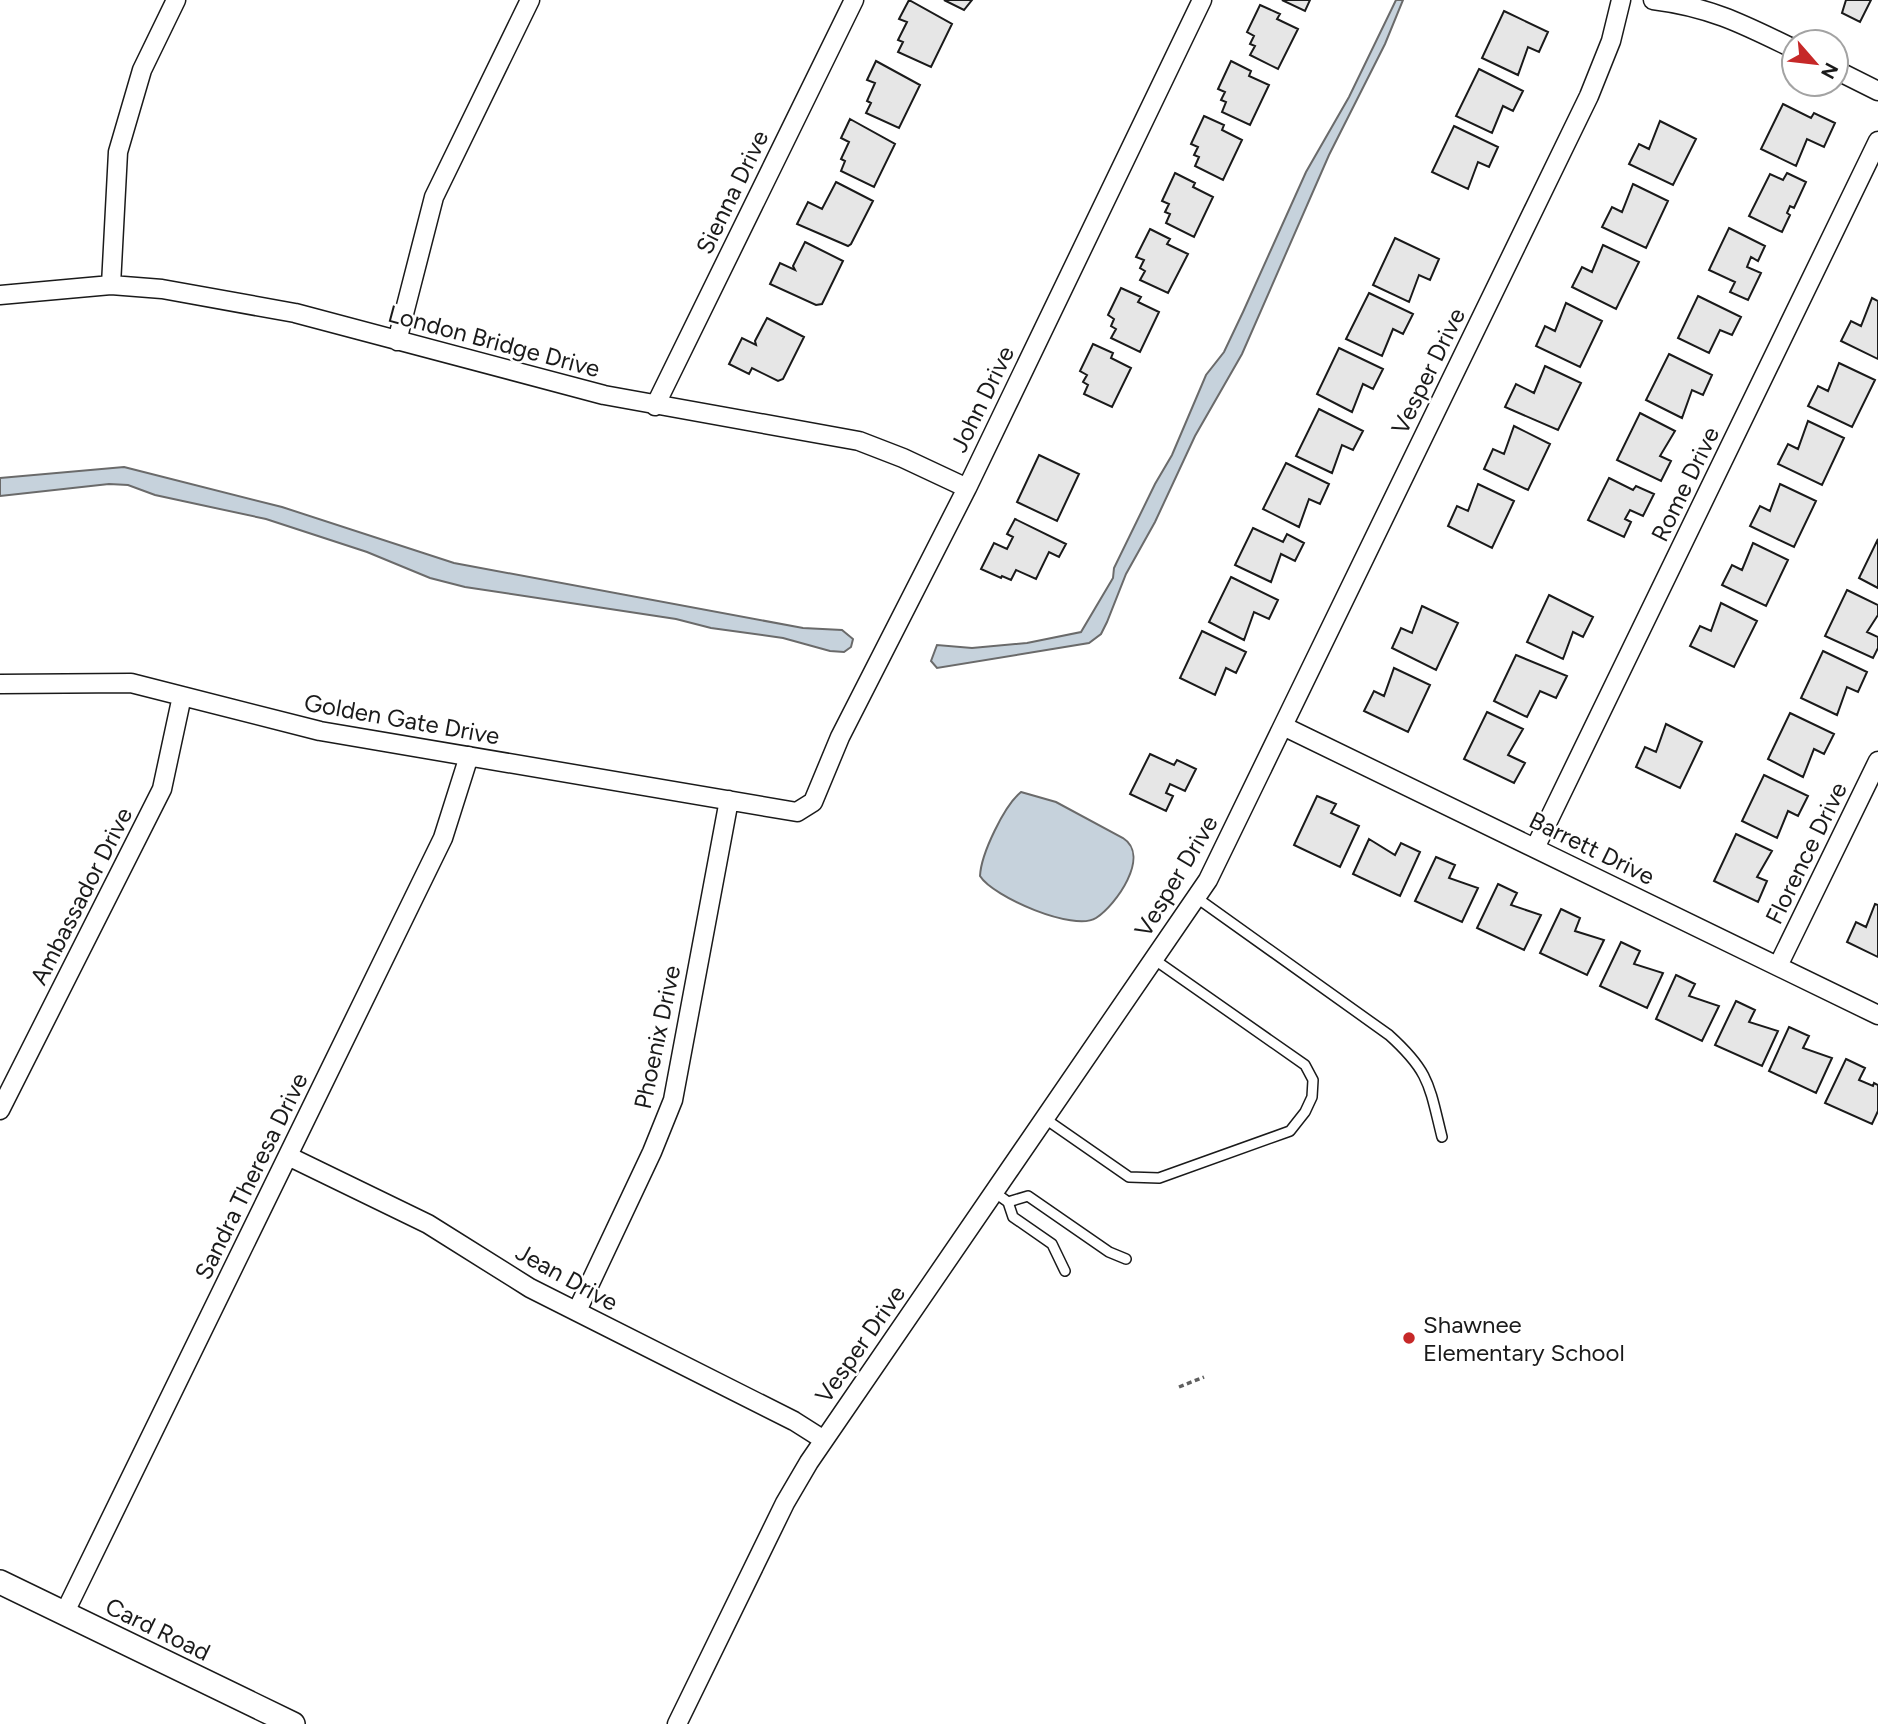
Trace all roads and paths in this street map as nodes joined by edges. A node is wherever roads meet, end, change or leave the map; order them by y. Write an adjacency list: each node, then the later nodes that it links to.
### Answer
1 (176, 0): 11 (street)
2 (530, 0): 13 (street)
3 (854, 0): 14 (street, Sienna Drive)
4 (1202, 0): 15 (street, John Drive)
5 (1620, 0): 18 (street, Vesper Drive)
6 (1653, 0): 7 (street)
7 (1780, 42)
8 (1850, 77): 9 (street)
9 (1878, 91)
10 (1878, 141): 23 (street, Rome Drive)
11 (111, 285): 12 (street, London Bridge Drive); 13 (street, London Bridge Drive)
12 (0, 295)
13 (397, 341): 14 (street, London Bridge Drive)
14 (655, 406): 15 (street, London Bridge Drive)
15 (967, 488): 22 (street, John Drive)
16 (0, 684): 17 (street, Golden Gate Drive)
17 (182, 696): 19 (street, Golden Gate Drive); 28 (street, Ambassador Drive)
18 (1283, 726): 23 (street, Barrett Drive); 24 (street, Vesper Drive)
19 (469, 756): 21 (street, Golden Gate Drive); 31 (street, Sandra Theresa Drive)
20 (1878, 761): 26 (street, Florence Drive)
21 (729, 800): 22 (street, Golden Gate Drive); 35 (street, Phoenix Drive)
22 (797, 812)
23 (1535, 848): 26 (street, Barrett Drive)
24 (1197, 898): 25 (street, Vesper Drive); 30 (lane)
25 (1154, 960): 29 (street, Vesper Drive); 29 (lane)
26 (1779, 966): 27 (street, Barrett Drive)
27 (1878, 1015)
28 (0, 1110)
29 (1044, 1118): 32 (street, Vesper Drive)
30 (1442, 1137)
31 (288, 1156): 35 (street, Jean Drive); 40 (street, Sandra Theresa Drive)
32 (1001, 1197): 33 (lane); 34 (lane); 38 (street, Vesper Drive)
33 (1126, 1259)
34 (1065, 1271)
35 (577, 1311): 38 (street, Jean Drive)
36 (1204, 1377): 37 (path)
37 (1179, 1387)
38 (824, 1440): 42 (street, Vesper Drive)
39 (0, 1581): 40 (street, Card Road)
40 (65, 1612): 41 (street, Card Road)
41 (293, 1724)
42 (677, 1724)

